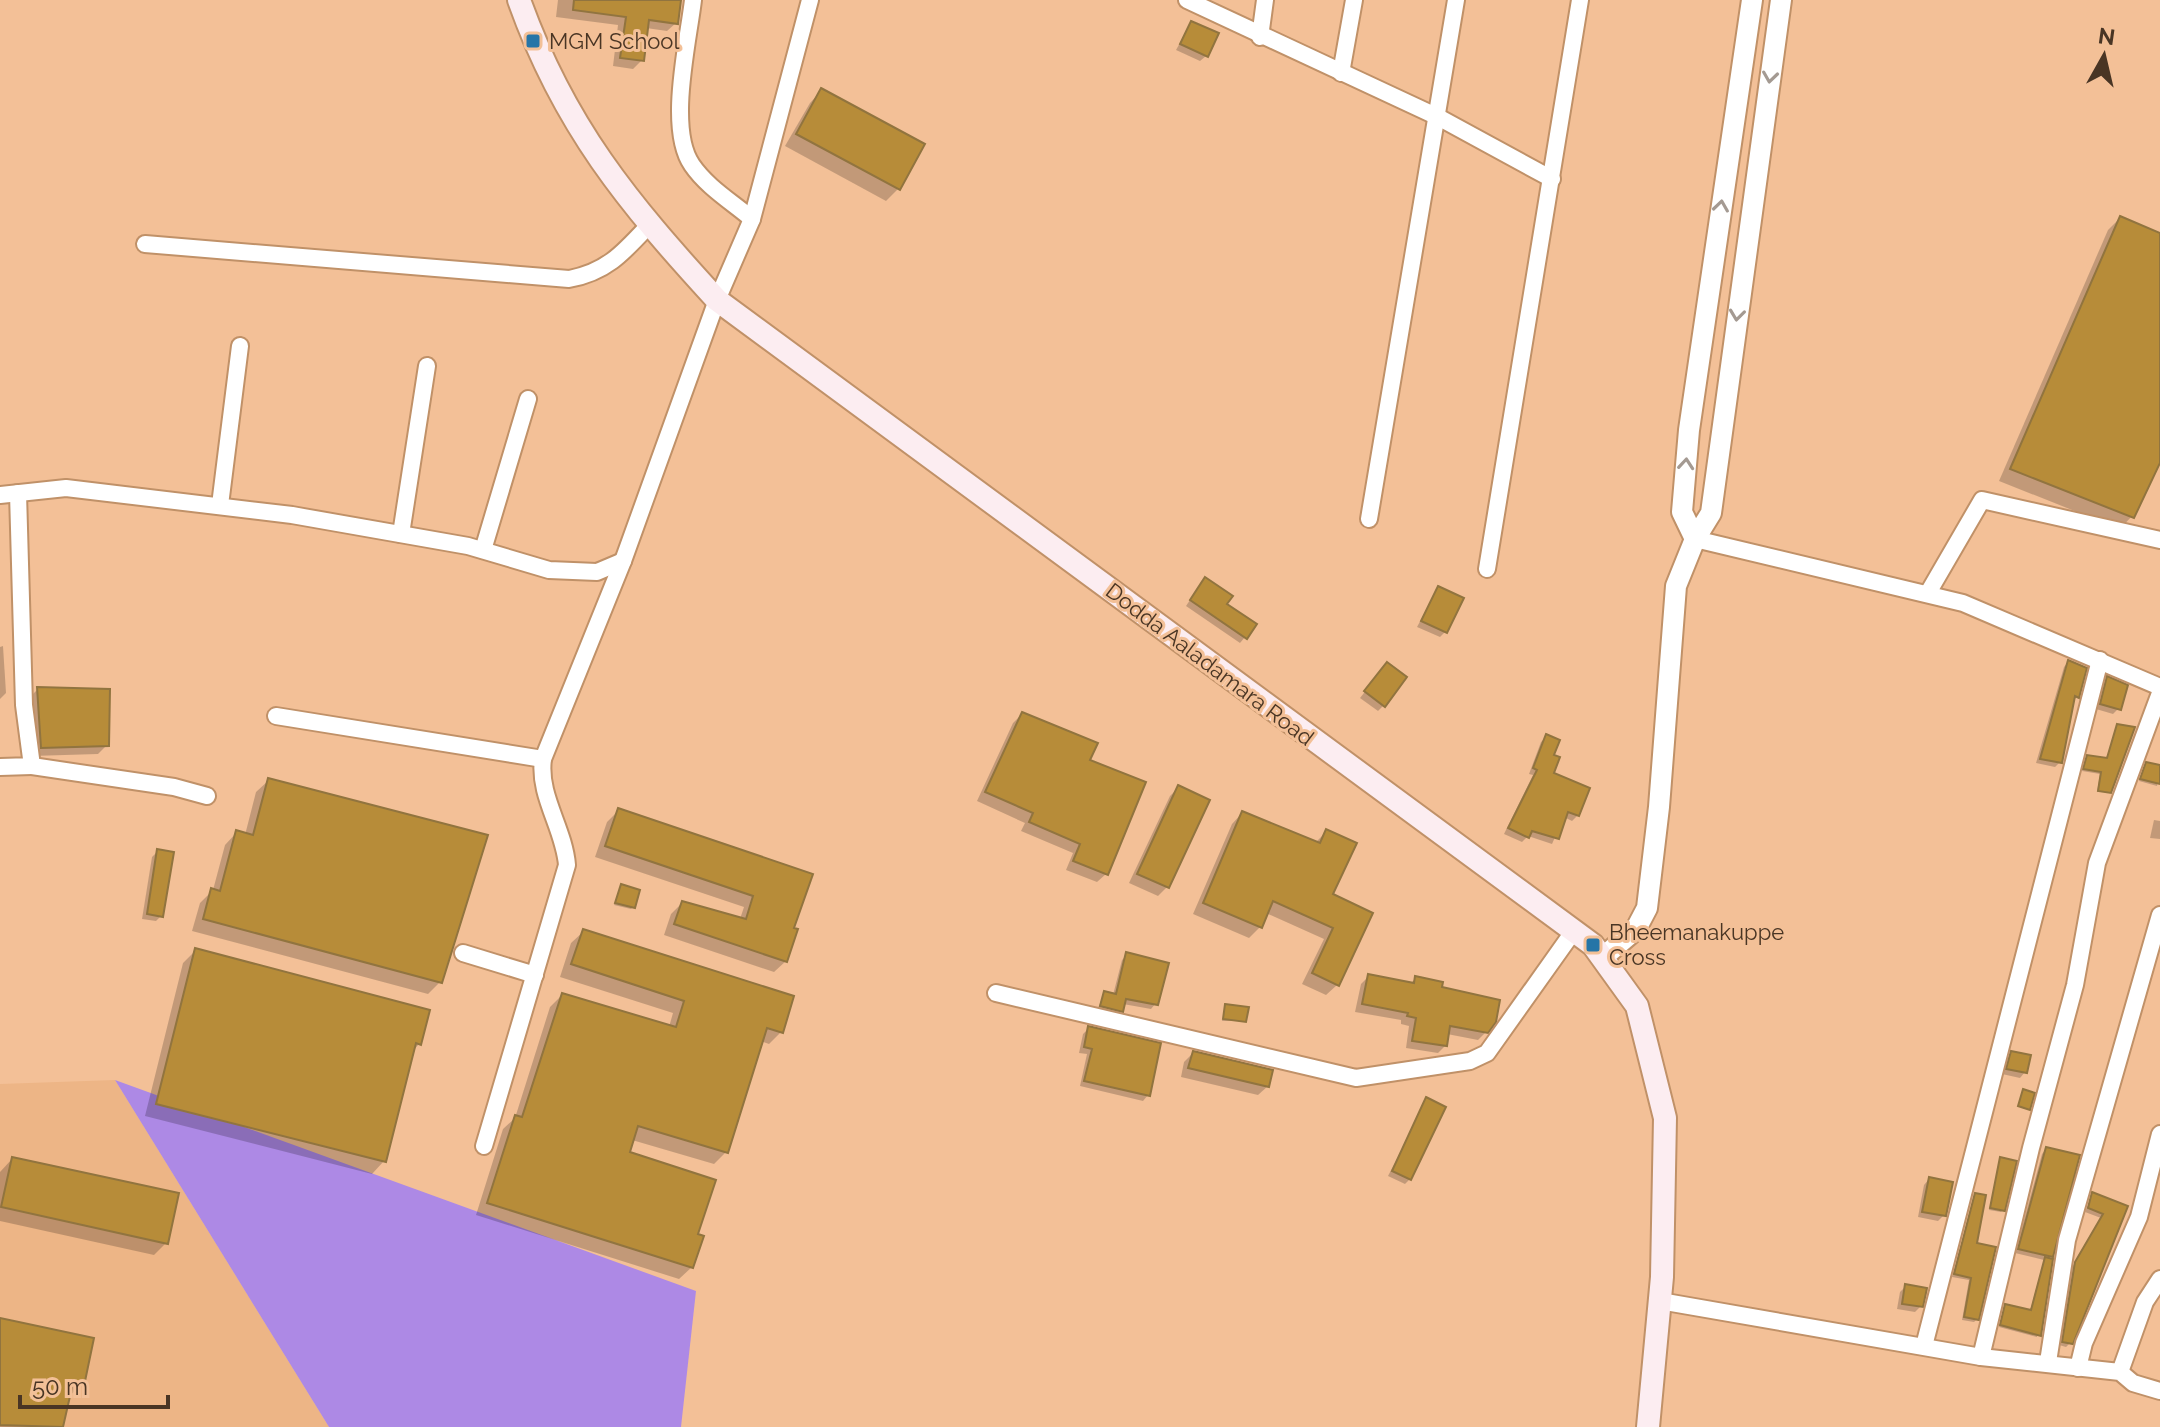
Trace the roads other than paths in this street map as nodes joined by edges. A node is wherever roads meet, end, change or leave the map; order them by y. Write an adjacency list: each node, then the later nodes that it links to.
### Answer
1 (519, 0): 16 (main road, Dodda Aaladamara Road)
2 (693, 0): 15 (street)
3 (810, 0): 15 (street)
4 (1187, 0): 11 (street)
5 (1265, 0): 11 (street)
6 (1354, 0): 12 (street)
7 (1456, 0): 13 (street)
8 (1580, 0): 14 (street)
9 (1752, 0): 27 (street, one-way to 9)
10 (1781, 0): 27 (street, one-way to 27)
11 (1260, 37): 12 (street)
12 (1341, 73): 13 (street)
13 (1438, 117): 14 (street); 25 (street)
14 (1552, 179): 31 (street)
15 (752, 219): 18 (street)
16 (649, 225): 17 (street); 18 (main road, Dodda Aaladamara Road)
17 (145, 244)
18 (717, 300): 30 (street); 41 (main road, Dodda Aaladamara Road)
19 (240, 346): 24 (street)
20 (427, 366): 26 (street)
21 (528, 399): 29 (street)
22 (18, 493): 23 (street); 24 (street); 37 (street)
23 (0, 495)
24 (220, 505): 26 (street)
25 (1369, 519)
26 (401, 534): 29 (street)
27 (1695, 539): 32 (street); 43 (street)
28 (2160, 540): 32 (street)
29 (483, 550): 30 (street)
30 (623, 561): 36 (street)
31 (1487, 569)
32 (1928, 593): 33 (street)
33 (2100, 660): 34 (street); 52 (street)
34 (2160, 690): 53 (street)
35 (276, 716): 36 (street)
36 (543, 759): 44 (street)
37 (32, 766): 38 (street); 39 (street)
38 (0, 767)
39 (207, 796)
40 (2160, 915): 54 (street)
41 (1573, 932): 43 (main road, Dodda Aaladamara Road); 45 (street)
42 (463, 953): 44 (street)
43 (1602, 958): 49 (main road, Dodda Aaladamara Road)
44 (535, 975): 47 (street)
45 (996, 993)
46 (2160, 1134): 55 (street)
47 (484, 1146)
48 (2160, 1279): 51 (street)
49 (1660, 1301): 52 (street); 58 (main road, Dodda Aaladamara Road)
50 (2160, 1308): 51 (street)
51 (2142, 1310): 56 (street)
52 (1924, 1346): 53 (street)
53 (1981, 1357): 54 (street)
54 (2048, 1362): 55 (street)
55 (2078, 1368): 56 (street)
56 (2120, 1372): 57 (street)
57 (2160, 1391)
58 (1648, 1427)

